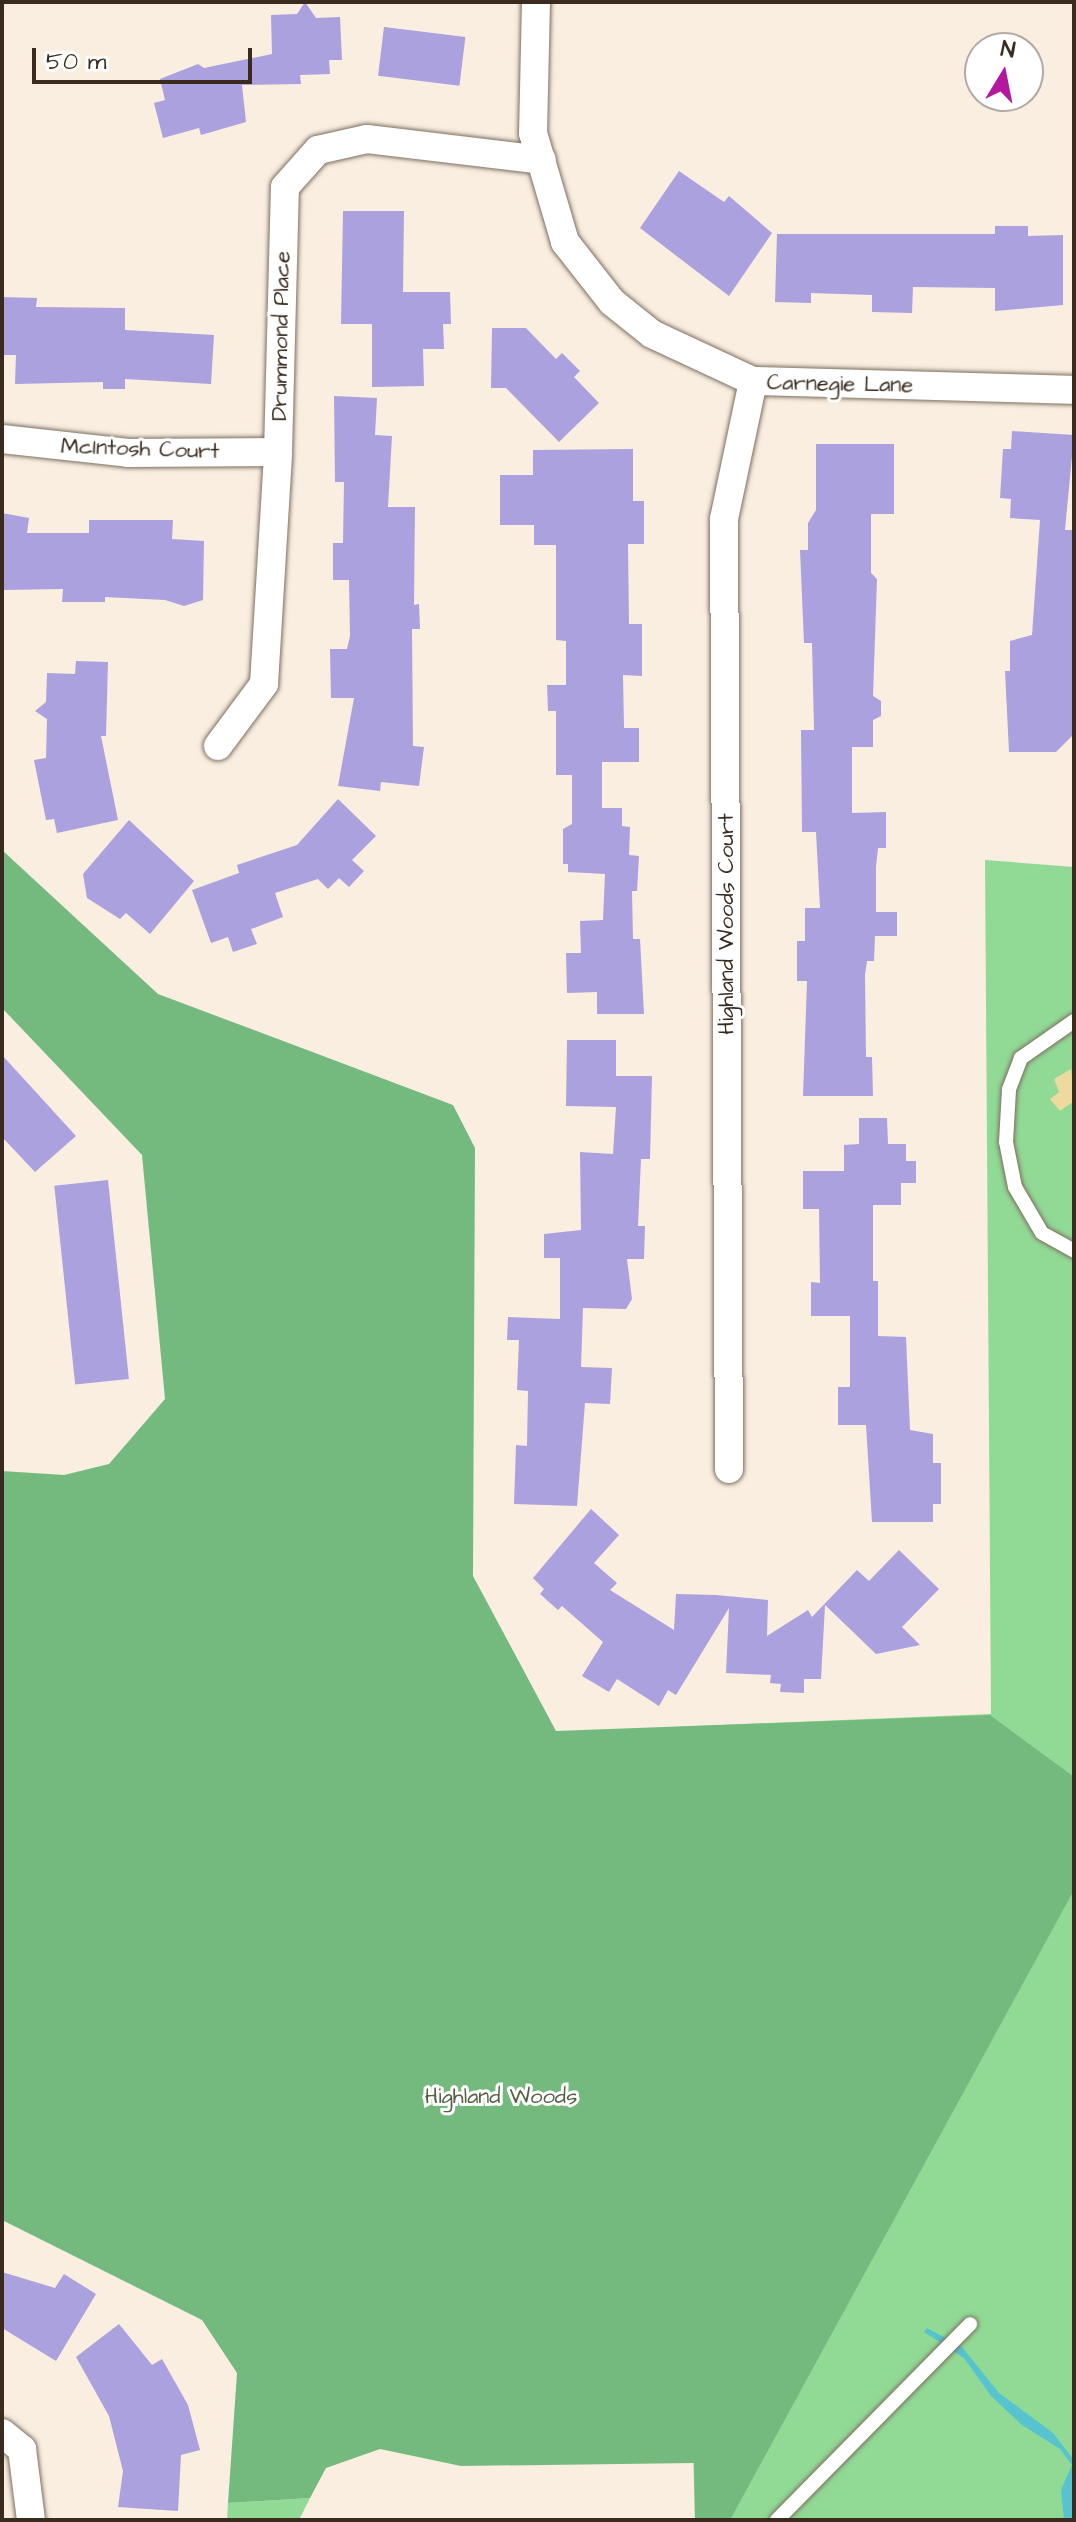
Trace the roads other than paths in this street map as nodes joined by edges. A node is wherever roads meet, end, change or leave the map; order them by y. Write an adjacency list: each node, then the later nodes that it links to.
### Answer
1 (536, 2): 2 (street, Carnegie Lane)
2 (542, 160): 3 (street, Carnegie Lane); 6 (street, Drummond Place)
3 (753, 381): 4 (street, Carnegie Lane); 10 (street, Highland Woods Court)
4 (1074, 390)
5 (2, 439): 6 (street, McIntosh Court)
6 (278, 452): 7 (street, Drummond Place)
7 (218, 746)
8 (1074, 1021): 9 (lane)
9 (1074, 1251)
10 (729, 1469)
11 (970, 2324): 14 (lane)
12 (2, 2433): 13 (street)
13 (31, 2520)
14 (777, 2520)

